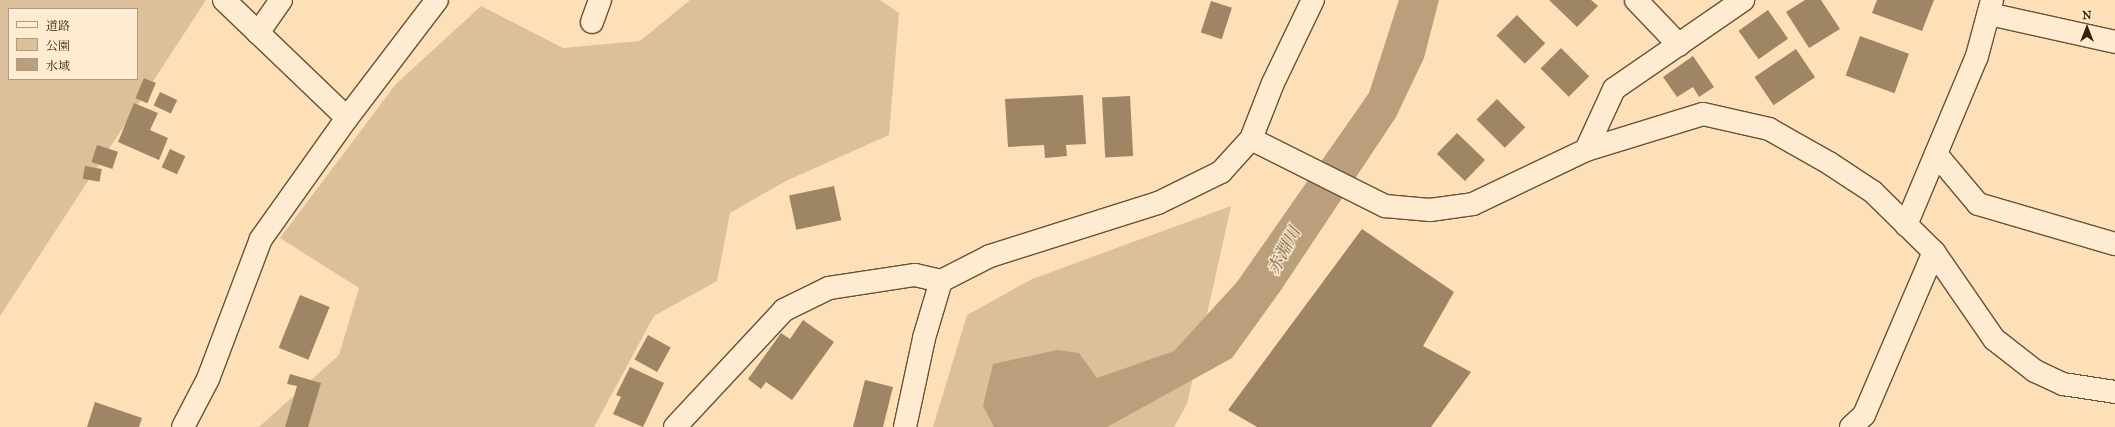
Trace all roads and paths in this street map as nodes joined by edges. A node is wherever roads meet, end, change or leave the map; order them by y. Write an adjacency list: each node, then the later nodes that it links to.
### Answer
1 (224, 0): 10 (street)
2 (281, 0): 10 (street)
3 (437, 0): 13 (street)
4 (600, 0): 9 (street)
5 (1314, 0): 14 (street)
6 (1636, 0): 12 (street)
7 (1743, 0): 12 (street)
8 (1990, 7): 11 (street); 16 (street)
9 (592, 22)
10 (258, 33): 13 (street)
11 (2115, 42)
12 (1679, 45): 15 (street)
13 (347, 118): 22 (street)
14 (1251, 139): 15 (street); 20 (street)
15 (1586, 150): 17 (street)
16 (1936, 154): 17 (street); 18 (street)
17 (1906, 224): 19 (street)
18 (2115, 244)
19 (1934, 252): 21 (street); 25 (street)
20 (941, 281): 23 (street); 24 (street)
21 (2115, 392)
22 (183, 427)
23 (675, 427)
24 (904, 427)
25 (1851, 427)

